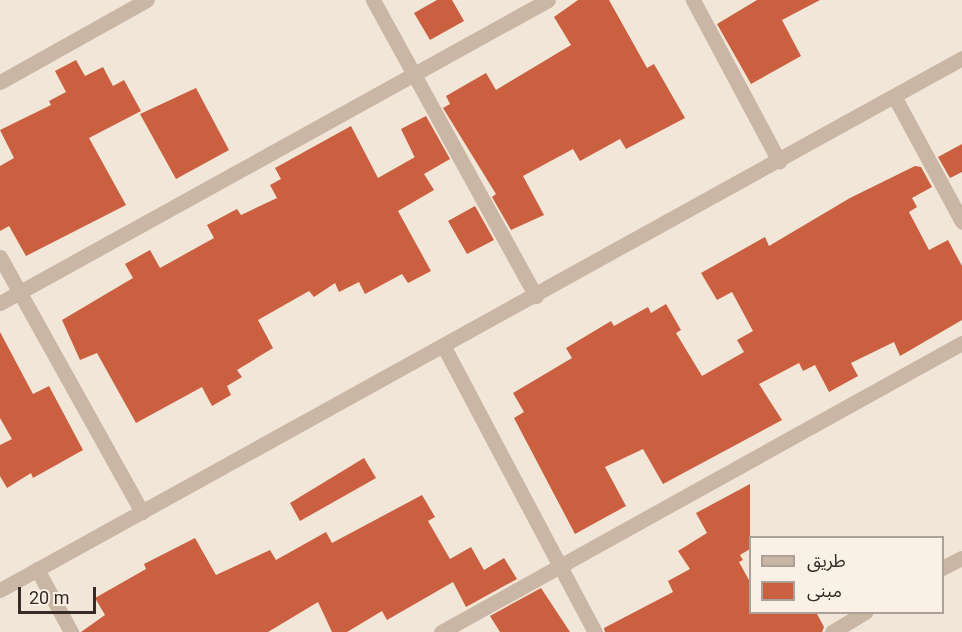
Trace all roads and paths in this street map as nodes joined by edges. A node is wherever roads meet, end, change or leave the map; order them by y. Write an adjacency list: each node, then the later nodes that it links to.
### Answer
1 (147, 0): 7 (street)
2 (374, 0): 6 (street)
3 (548, 0): 6 (street)
4 (693, 0): 9 (street)
5 (962, 58): 8 (street)
6 (416, 73): 12 (street); 13 (street)
7 (0, 82)
8 (894, 96): 9 (street); 10 (street)
9 (779, 161): 13 (street)
10 (962, 222)
11 (0, 257): 12 (street)
12 (20, 292): 14 (street); 17 (street)
13 (536, 296): 16 (street)
14 (0, 303)
15 (962, 343): 19 (street)
16 (444, 347): 17 (street); 19 (street)
17 (142, 512): 21 (street)
18 (962, 558): 20 (street)
19 (560, 566): 25 (street); 26 (street)
20 (944, 567)
21 (37, 569): 22 (street); 24 (street)
22 (0, 590)
23 (862, 614): 27 (street)
24 (71, 632)
25 (441, 632)
26 (595, 632)
27 (832, 632)

